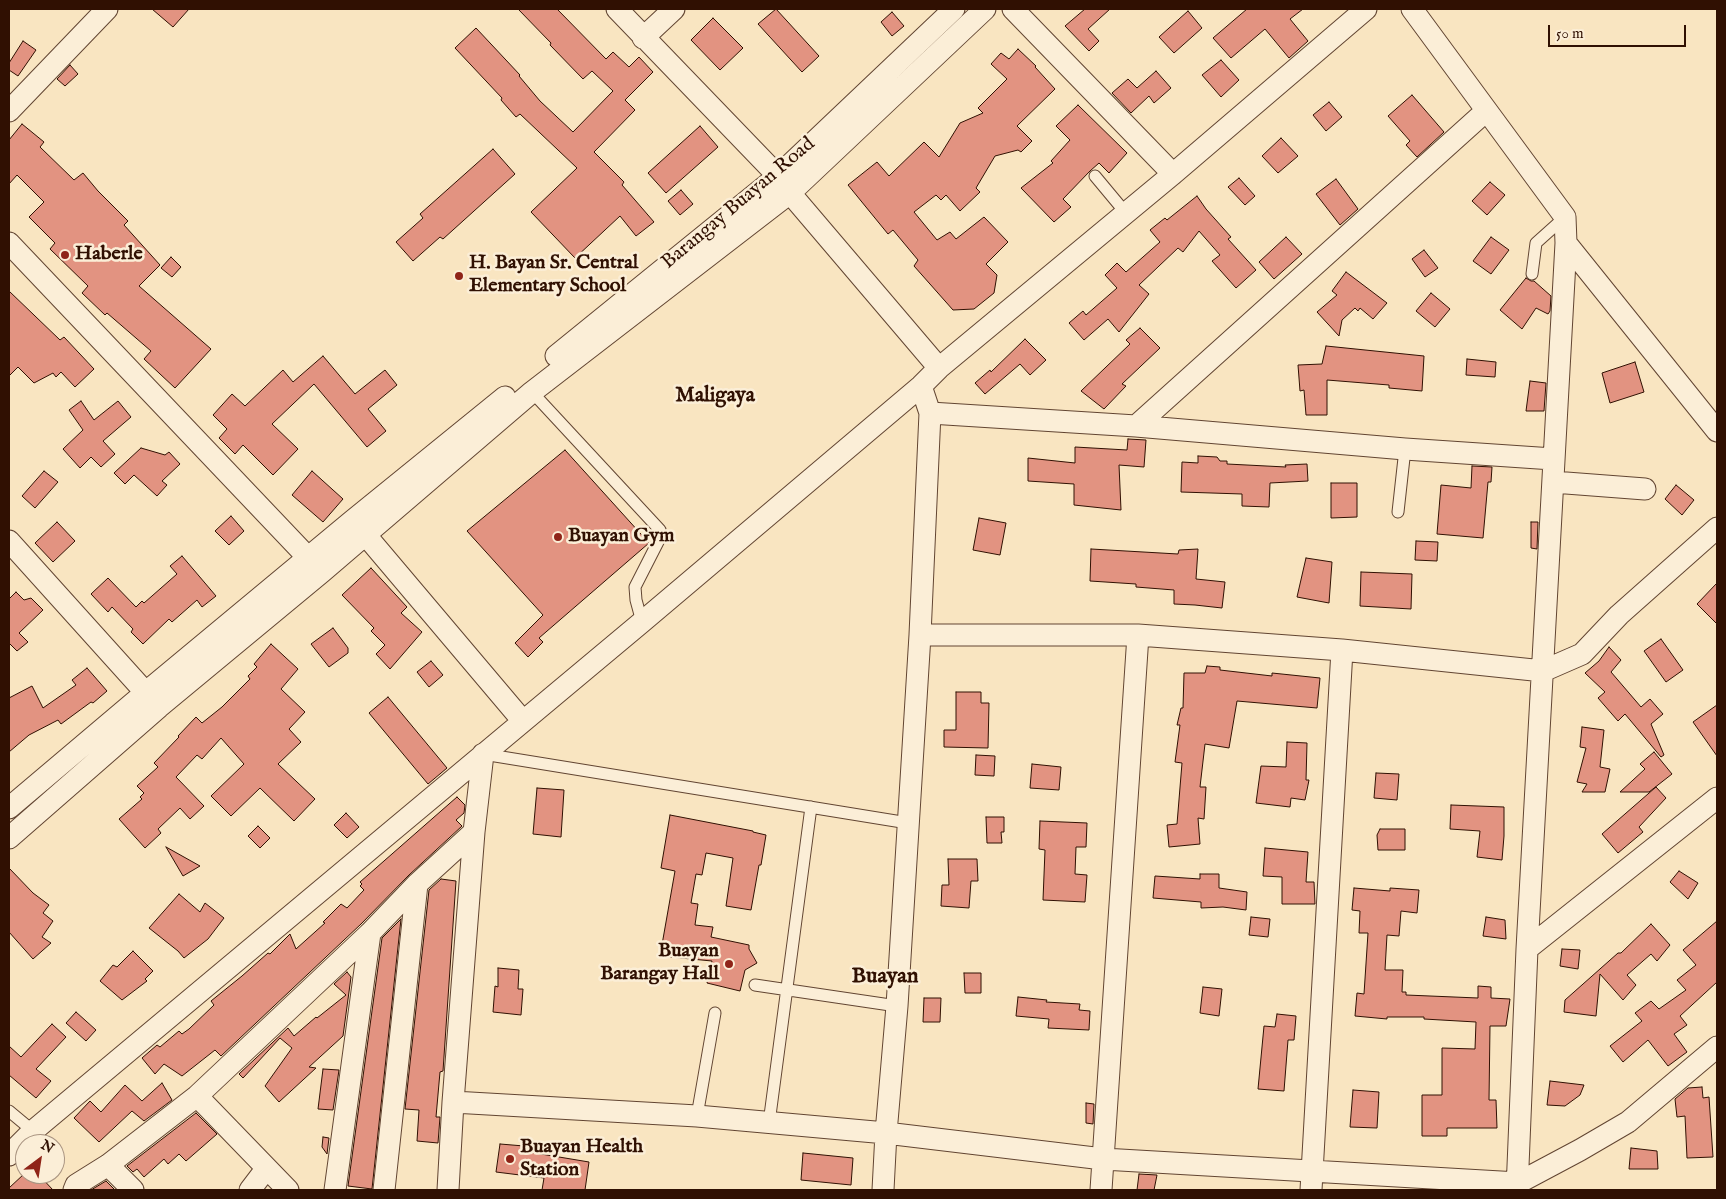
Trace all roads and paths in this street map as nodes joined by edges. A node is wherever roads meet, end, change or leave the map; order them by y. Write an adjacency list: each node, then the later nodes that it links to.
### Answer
1 (107, 9): 11 (street)
2 (617, 9): 9 (street)
3 (674, 9): 9 (street)
4 (954, 9): 10 (street, Barangay Buayan Road)
5 (985, 9): 12 (street)
6 (1012, 9): 14 (street)
7 (1366, 9): 14 (street)
8 (1412, 9): 13 (street)
9 (643, 38): 16 (street)
10 (862, 96): 12 (street); 16 (street, Barangay Buayan Road)
11 (9, 111)
12 (878, 111): 16 (street)
13 (1486, 111): 18 (street); 26 (street)
14 (1173, 174): 17 (street)
15 (1095, 176): 17 (lane)
16 (784, 185): 22 (street); 24 (street); 33 (street, Barangay Buayan Road)
17 (1125, 212): 22 (street)
18 (1565, 216): 20 (street); 21 (lane)
19 (9, 243): 36 (street)
20 (1566, 243): 27 (street); 29 (street)
21 (1532, 274)
22 (939, 368): 23 (street)
23 (921, 386): 25 (street); 37 (street)
24 (532, 392): 33 (street); 37 (lane)
25 (930, 413): 26 (street); 38 (street)
26 (1136, 426): 28 (street)
27 (1717, 431)
28 (1405, 449): 29 (street); 32 (lane)
29 (1554, 459): 30 (street)
30 (1554, 482): 31 (street); 41 (street)
31 (1645, 489)
32 (1398, 512)
33 (359, 528): 36 (street); 43 (street)
34 (1717, 528): 41 (street)
35 (11, 547): 42 (street)
36 (316, 565): 42 (street)
37 (642, 622): 43 (street)
38 (920, 635): 39 (street); 48 (street)
39 (1138, 635): 40 (street); 67 (street)
40 (1342, 650): 41 (street); 70 (street)
41 (1543, 671): 53 (street)
42 (152, 700): 47 (street); 50 (street)
43 (522, 720): 44 (street)
44 (483, 754): 46 (lane); 49 (street); 64 (street)
45 (1717, 798): 53 (street)
46 (811, 807): 48 (lane); 55 (lane)
47 (9, 808)
48 (908, 823): 56 (street)
49 (474, 832): 51 (street); 60 (street)
50 (9, 838)
51 (417, 884): 52 (street); 77 (street)
52 (370, 933): 59 (street); 76 (street)
53 (1527, 949): 71 (street)
54 (754, 985): 55 (lane)
55 (787, 991): 56 (lane); 63 (lane)
56 (897, 1006): 65 (street)
57 (715, 1013): 62 (lane)
58 (1717, 1047): 71 (street)
59 (197, 1096): 68 (street); 69 (street)
60 (453, 1102): 62 (street); 78 (street)
61 (9, 1111): 64 (lane)
62 (698, 1116): 63 (street)
63 (769, 1122): 65 (street)
64 (33, 1131): 66 (street)
65 (886, 1133): 67 (street); 79 (street)
66 (9, 1155)
67 (1103, 1159): 70 (street); 80 (street)
68 (108, 1165): 72 (street); 73 (street)
69 (266, 1169): 74 (street); 75 (street)
70 (1312, 1180): 71 (street)
71 (1518, 1186)
72 (74, 1190)
73 (132, 1190)
74 (250, 1190)
75 (288, 1190)
76 (335, 1190)
77 (384, 1190)
78 (448, 1190)
79 (883, 1190)
80 (1101, 1190)

